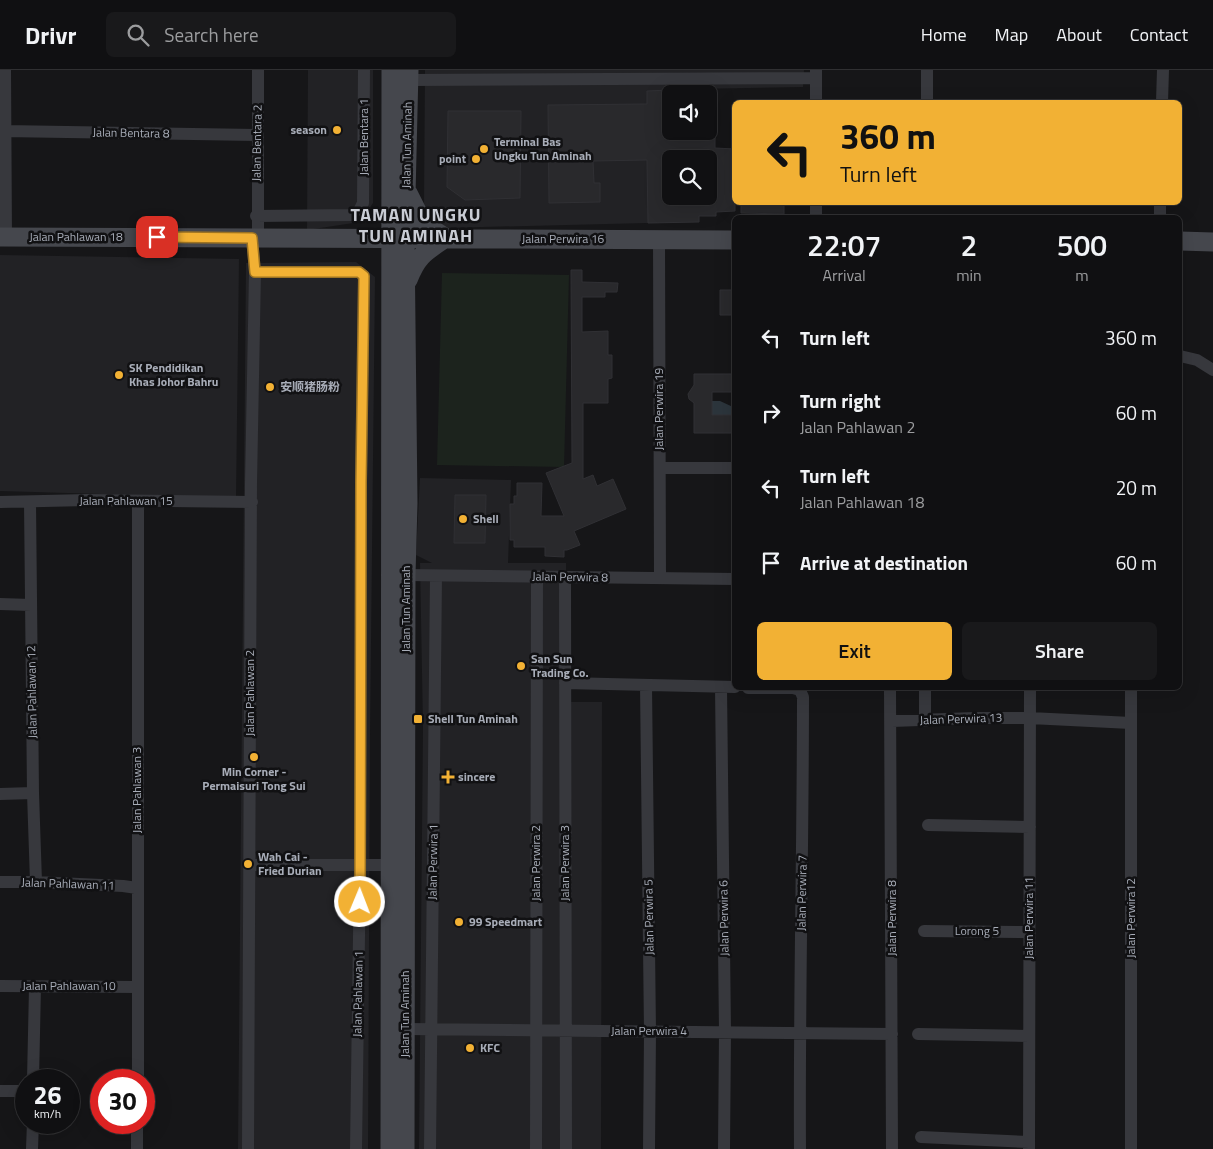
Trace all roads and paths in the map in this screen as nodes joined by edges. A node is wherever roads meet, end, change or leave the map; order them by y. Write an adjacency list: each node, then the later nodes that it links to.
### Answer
1 (5, 70): 13 (street)
2 (258, 70): 14 (street, Jalan Bentara 2)
3 (364, 70): 16 (street, Jalan Bentara 1)
4 (391, 70): 15 (main road, Jalan Tun Aminah)
5 (927, 70): 11 (street)
6 (1163, 70): 12 (street)
7 (816, 74): 9 (street); 10 (street)
8 (409, 75): 9 (street); 15 (main road, Jalan Tun Aminah)
9 (435, 75)
10 (816, 100)
11 (927, 100)
12 (1162, 100)
13 (4, 131): 14 (street, Jalan Bentara 8); 17 (street)
14 (258, 135): 16 (street, Jalan Bentara 2)
15 (399, 194): 18 (main road); 19 (main road, Jalan Tun Aminah); 21 (main road)
16 (256, 216): 20 (street, Jalan Bentara 2)
17 (3, 236): 20 (main road, Jalan Pahlawan 18)
18 (360, 237): 19 (main road, Jalan Pahlawan 18); 20 (main road, Jalan Pahlawan 18); 26 (main road)
19 (399, 237): 21 (main road, Jalan Perwira 16); 26 (main road, Jalan Tun Aminah); 28 (main road, Jalan Tun Aminah)
20 (255, 238): 27 (street, Jalan Pahlawan 2)
21 (446, 238): 22 (main road, Jalan Perwira 16); 28 (main road)
22 (659, 240): 23 (main road, Jalan Perwira 16); 31 (street, Jalan Perwira 19)
23 (732, 240)
24 (1182, 241): 25 (main road)
25 (1213, 242)
26 (392, 270): 64 (main road, Jalan Tun Aminah)
27 (255, 272): 36 (street, Jalan Pahlawan 2); 63 (street, Jalan Pahlawan 1)
28 (406, 288): 37 (main road, Jalan Tun Aminah)
29 (1182, 356): 30 (street)
30 (1213, 370)
31 (660, 468): 32 (street); 41 (street, Jalan Perwira 19)
32 (732, 468)
33 (138, 501): 35 (street, Jalan Pahlawan 15); 36 (street, Jalan Pahlawan 15); 67 (street, Jalan Pahlawan 3)
34 (0, 502): 35 (street, Jalan Pahlawan 15)
35 (30, 502): 44 (street, Jalan Pahlawan 12)
36 (252, 502): 62 (street, Jalan Pahlawan 2)
37 (406, 575): 38 (street, Jalan Perwira 8); 73 (main road, Jalan Tun Aminah)
38 (436, 576): 39 (street, Jalan Perwira 8); 74 (street, Jalan Perwira 1)
39 (537, 577): 40 (street, Jalan Perwira 8); 75 (street, Jalan Perwira 2)
40 (565, 577): 41 (street, Jalan Perwira 8); 45 (street, Jalan Perwira 3)
41 (660, 578): 42 (street, Jalan Perwira 8)
42 (732, 579)
43 (0, 604): 44 (street)
44 (31, 604): 58 (street, Jalan Pahlawan 12)
45 (565, 683): 46 (street); 76 (street, Jalan Perwira 3)
46 (646, 685): 47 (street); 77 (street, Jalan Perwira 5)
47 (721, 687): 48 (street); 78 (street, Jalan Perwira 6)
48 (732, 687)
49 (800, 690): 79 (street, Jalan Perwira 7)
50 (890, 690): 56 (street, Jalan Perwira 8)
51 (925, 690): 55 (street)
52 (1030, 690): 54 (street, Jalan Perwira 11)
53 (1131, 690): 57 (street, Jalan Perwira12)
54 (1030, 718): 55 (street, Jalan Perwira 13); 57 (street, Jalan Perwira 13); 61 (street, Jalan Perwira 11)
55 (925, 720): 56 (street, Jalan Perwira 13)
56 (892, 721): 80 (street, Jalan Perwira 8)
57 (1131, 723): 104 (street, Jalan Perwira12)
58 (33, 793): 59 (street); 66 (street, Jalan Pahlawan 12)
59 (0, 794)
60 (928, 825): 61 (street)
61 (1030, 827): 69 (street, Jalan Perwira 11)
62 (249, 865): 63 (street); 93 (street, Jalan Pahlawan 2)
63 (360, 865): 64 (street); 94 (street, Jalan Pahlawan 1)
64 (390, 865): 95 (main road, Jalan Tun Aminah)
65 (0, 882): 66 (street, Jalan Pahlawan 11)
66 (36, 882): 67 (street, Jalan Pahlawan 11)
67 (137, 888): 72 (street, Jalan Pahlawan 3)
68 (924, 931): 69 (street, Lorong 5)
69 (1029, 932): 82 (street, Jalan Perwira 11)
70 (0, 986): 71 (street, Jalan Pahlawan 10)
71 (35, 987): 72 (street, Jalan Pahlawan 10); 83 (street)
72 (137, 987): 84 (street, Jalan Pahlawan 3)
73 (406, 1029): 74 (street, Jalan Perwira 4); 96 (main road, Jalan Tun Aminah)
74 (432, 1030): 75 (street, Jalan Perwira 4); 97 (street, Jalan Perwira 1)
75 (536, 1030): 76 (street, Jalan Perwira 4); 98 (street, Jalan Perwira 2)
76 (565, 1031): 77 (street, Jalan Perwira 4); 99 (street, Jalan Perwira 3)
77 (650, 1032): 78 (street, Jalan Perwira 4); 100 (street, Jalan Perwira 5)
78 (726, 1032): 79 (street, Jalan Perwira 4); 101 (street, Jalan Perwira 6)
79 (799, 1033): 80 (street, Jalan Perwira 4); 102 (street, Jalan Perwira 7)
80 (892, 1034): 103 (street, Jalan Perwira 8)
81 (918, 1034): 82 (street)
82 (1029, 1036): 90 (street, Jalan Perwira 11)
83 (33, 1069)
84 (138, 1069)
85 (15, 1090): 86 (street)
86 (0, 1091)
87 (32, 1134): 91 (street)
88 (138, 1134): 92 (street)
89 (921, 1137): 90 (street)
90 (1029, 1146)
91 (32, 1149)
92 (137, 1149)
93 (248, 1149)
94 (356, 1149)
95 (390, 1149)
96 (405, 1149)
97 (430, 1149)
98 (536, 1149)
99 (566, 1149)
100 (649, 1149)
101 (724, 1149)
102 (800, 1149)
103 (892, 1149)
104 (1131, 1149)

